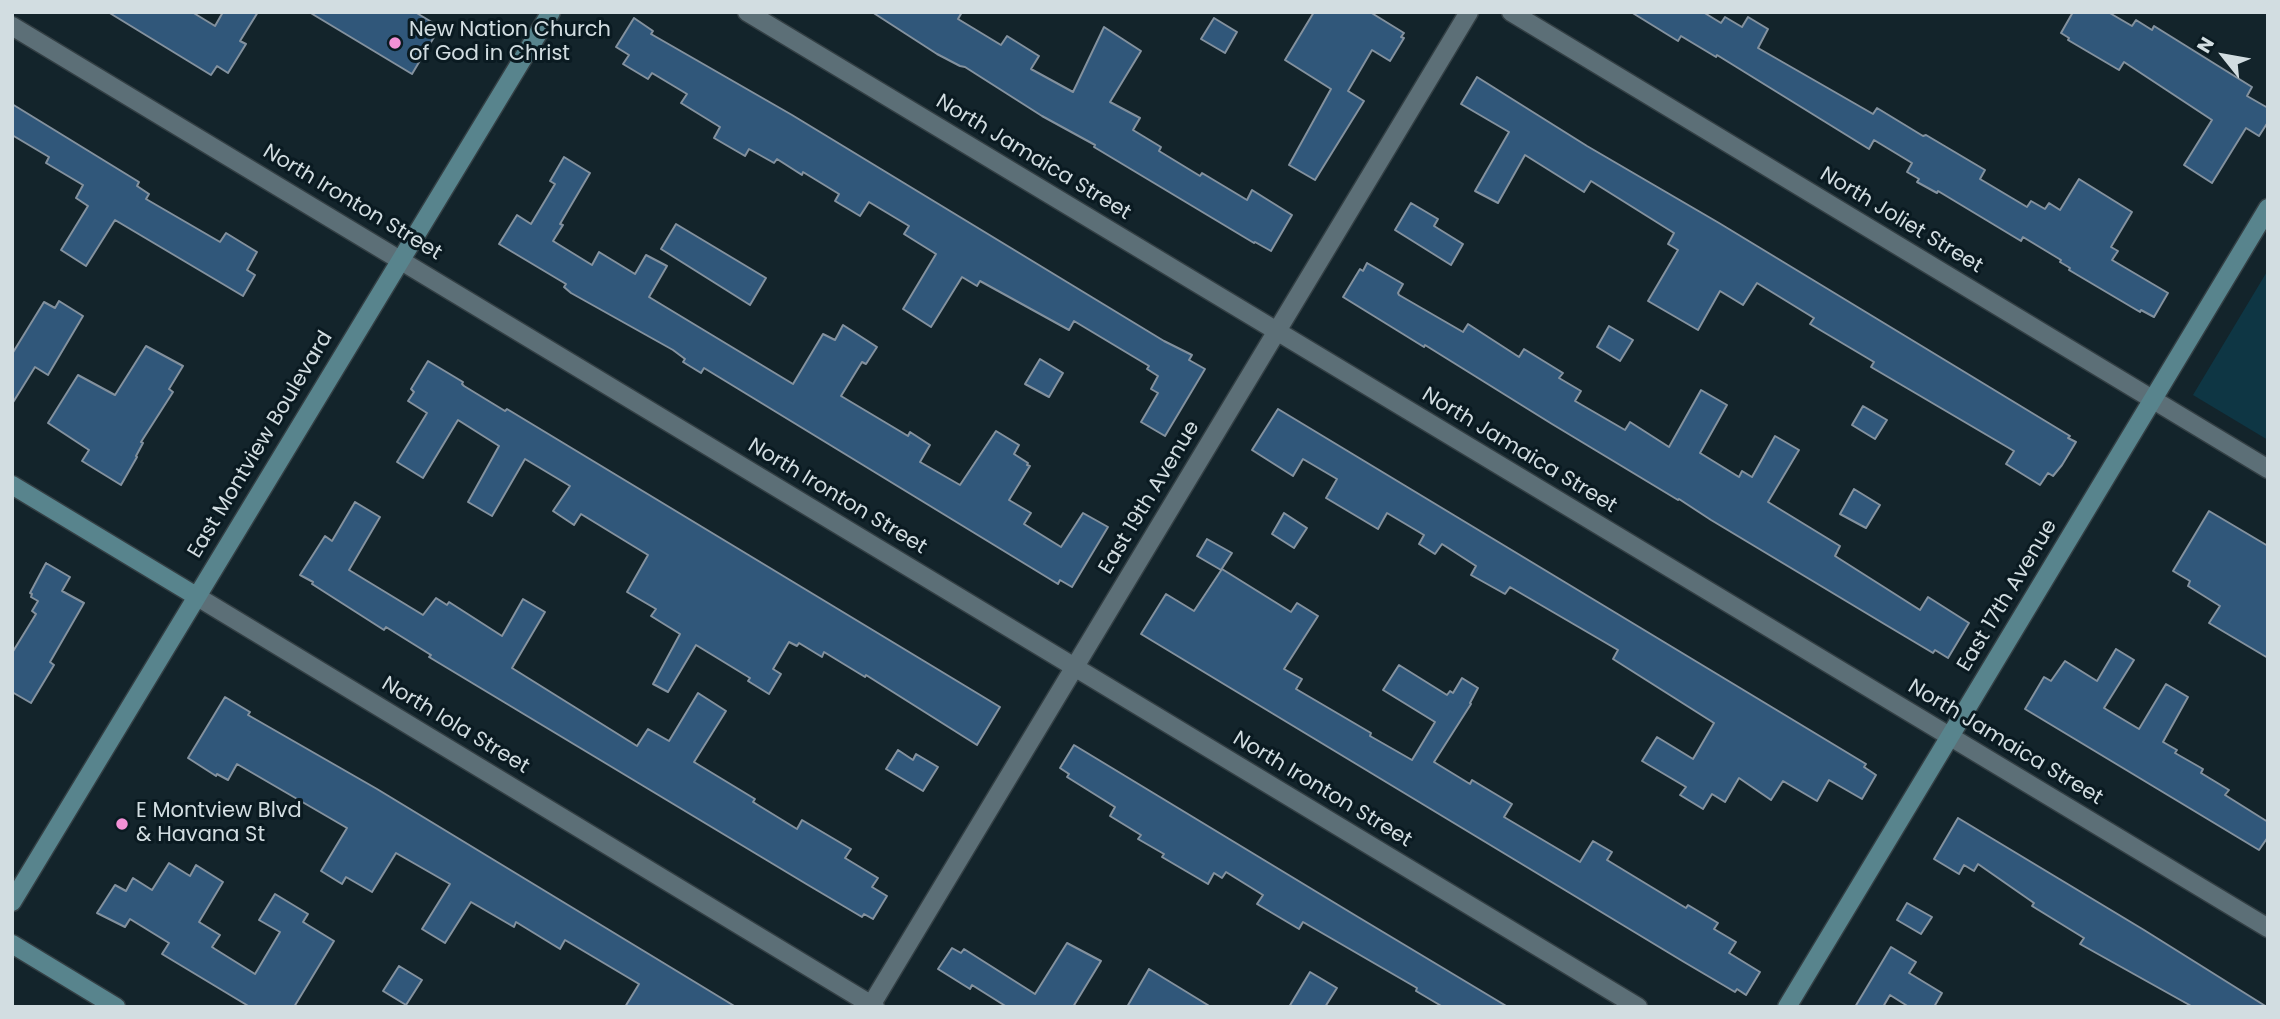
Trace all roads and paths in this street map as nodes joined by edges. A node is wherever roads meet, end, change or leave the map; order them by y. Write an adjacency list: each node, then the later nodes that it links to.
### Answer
1 (551, 12): 7 (street, East Montview Boulevard)
2 (747, 12): 8 (street, North Jamaica Street)
3 (1469, 12): 8 (street, East 19th Avenue)
4 (1511, 12): 9 (street, North Joliet Street)
5 (12, 26): 7 (street, North Ironton Street)
6 (2268, 208): 9 (street, East 17th Avenue)
7 (400, 260): 12 (street, East Montview Boulevard); 13 (street, North Ironton Street)
8 (1277, 332): 13 (street, East 19th Avenue); 14 (street, North Jamaica Street)
9 (2152, 399): 10 (street, North Joliet Street); 14 (street, East 17th Avenue)
10 (2268, 469)
11 (12, 485): 12 (street, North Iola Street)
12 (196, 596): 15 (street, East Montview Boulevard); 18 (street, North Iola Street)
13 (1074, 666): 18 (street, East 19th Avenue); 20 (street, North Ironton Street)
14 (1949, 737): 16 (street, North Jamaica Street); 21 (street, East 17th Avenue)
15 (12, 902)
16 (2268, 928)
17 (12, 944): 19 (street)
18 (872, 1006)
19 (116, 1007)
20 (1638, 1007)
21 (1787, 1007)

